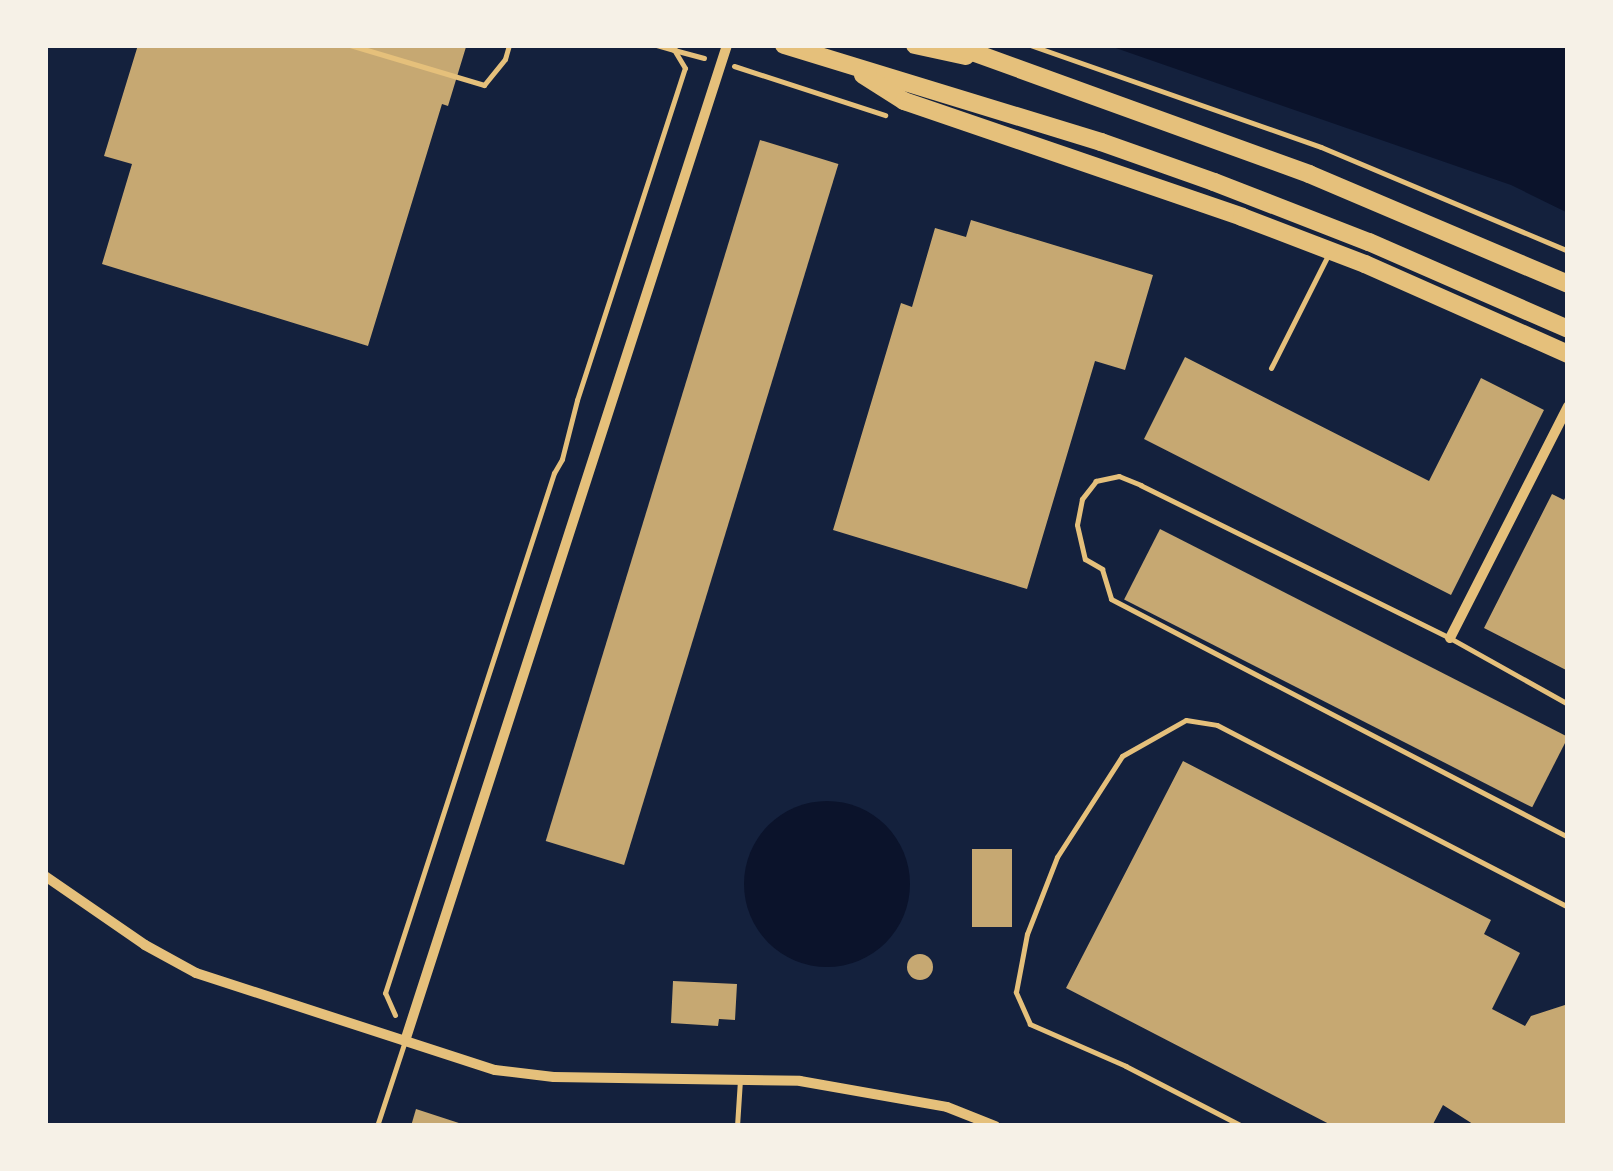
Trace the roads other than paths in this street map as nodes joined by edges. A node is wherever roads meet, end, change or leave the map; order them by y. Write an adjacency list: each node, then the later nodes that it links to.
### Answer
1 (350, 45): 2 (lane)
2 (509, 45)
3 (727, 45): 20 (street)
4 (784, 45): 7 (main road)
5 (915, 45): 8 (main road)
6 (953, 45): 8 (main road)
7 (846, 64): 9 (main road); 11 (main road)
8 (1015, 66): 10 (main road)
9 (1330, 250): 12 (main road); 13 (lane)
10 (1568, 284)
11 (1568, 329)
12 (1568, 354)
13 (1271, 368)
14 (1568, 406): 15 (street)
15 (1450, 638): 16 (lane); 17 (lane)
16 (1568, 704)
17 (1568, 836)
18 (45, 876): 20 (street)
19 (1568, 907): 25 (lane)
20 (405, 1041): 21 (street); 22 (lane)
21 (740, 1080): 23 (lane); 24 (street)
22 (376, 1126)
23 (738, 1126)
24 (995, 1126)
25 (1242, 1126)

